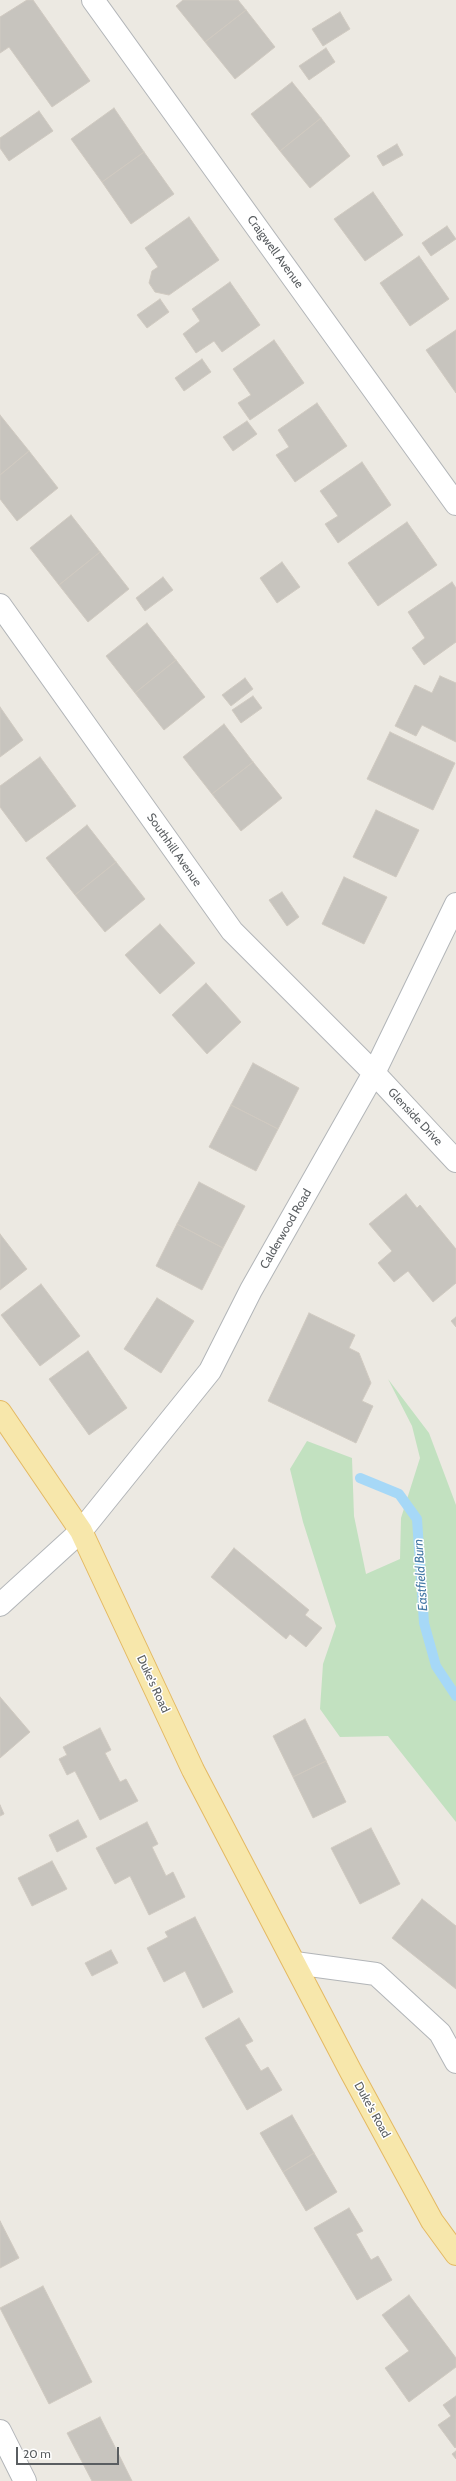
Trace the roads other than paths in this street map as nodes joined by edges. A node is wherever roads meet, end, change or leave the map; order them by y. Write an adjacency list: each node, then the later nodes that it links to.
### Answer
1 (93, 0): 2 (street, Craigwell Avenue)
2 (456, 504)
3 (0, 605): 5 (street, Southhill Avenue)
4 (456, 904): 5 (street, Calderwood Road)
5 (374, 1073): 6 (street, Glenside Drive); 8 (street, Calderwood Road)
6 (456, 1162)
7 (0, 1412): 8 (main road, Duke's Road)
8 (81, 1531): 9 (street, Calderwood Road); 10 (main road, Duke's Road)
9 (0, 1605)
10 (294, 1963): 11 (street); 12 (main road, Duke's Road)
11 (456, 2062)
12 (456, 2254)
13 (0, 2431): 14 (street)
14 (25, 2481)

